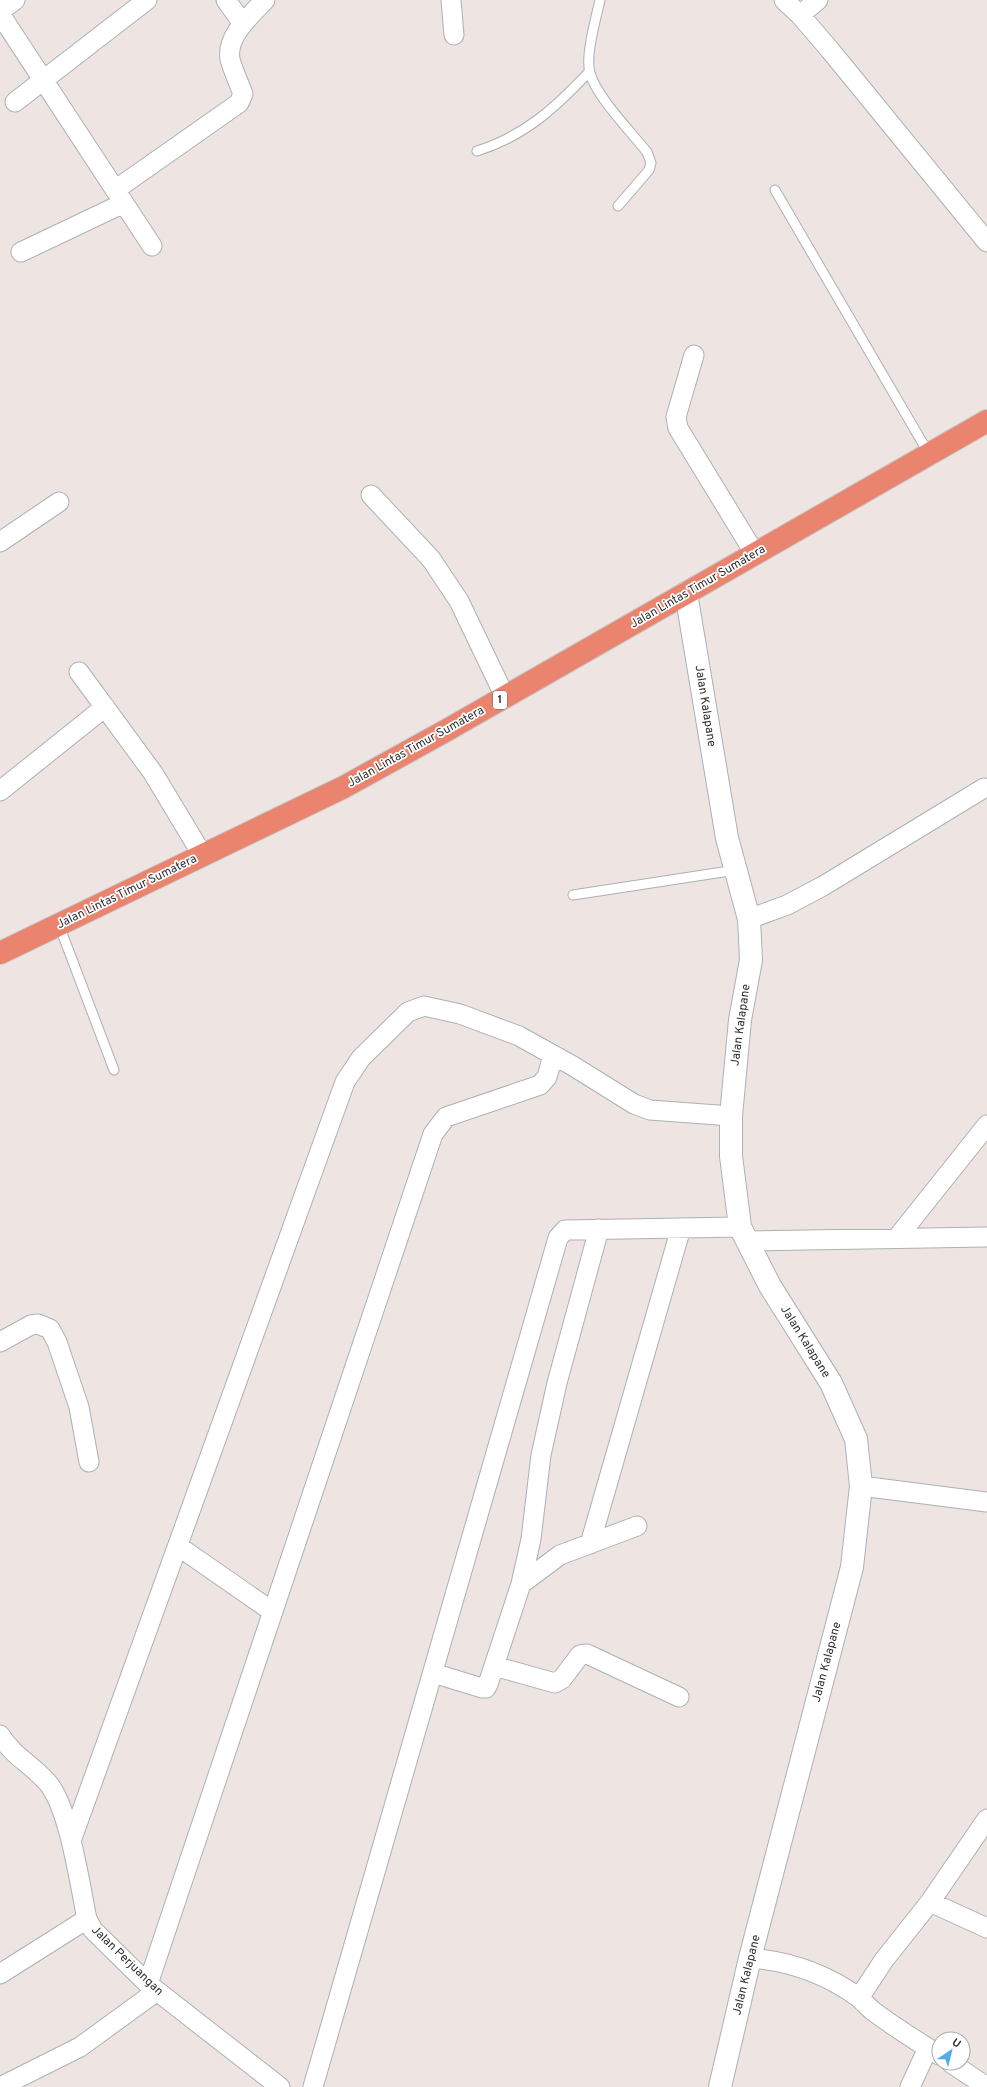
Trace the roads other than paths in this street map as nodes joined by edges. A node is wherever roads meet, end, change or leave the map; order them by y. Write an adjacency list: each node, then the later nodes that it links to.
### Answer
1 (15, 0): 9 (street)
2 (147, 0): 14 (street)
3 (226, 0): 11 (street)
4 (265, 0): 11 (street)
5 (452, 0): 12 (street)
6 (600, 0): 13 (lane)
7 (784, 0): 10 (street)
8 (818, 0): 10 (street)
9 (0, 13): 14 (street)
10 (800, 15): 20 (street)
11 (243, 24): 18 (street)
12 (454, 35)
13 (590, 72): 16 (lane); 19 (lane)
14 (43, 81): 15 (street); 18 (street)
15 (15, 102)
16 (477, 151)
17 (775, 190): 25 (lane)
18 (120, 197): 21 (street); 22 (street)
19 (618, 206)
20 (987, 242)
21 (152, 246)
22 (21, 252)
23 (694, 355): 29 (street)
24 (987, 421): 25 (highway, Jalan Lintas Timur Sumatera / 1)
25 (929, 454): 29 (highway, Jalan Lintas Timur Sumatera / 1)
26 (371, 495): 32 (street)
27 (59, 502): 28 (street)
28 (0, 542)
29 (755, 554): 30 (highway, Jalan Lintas Timur Sumatera / 1)
30 (686, 593): 32 (highway, Jalan Lintas Timur Sumatera / 1); 37 (street, Jalan Kalapane)
31 (79, 672): 33 (street)
32 (505, 697): 36 (highway, Jalan Lintas Timur Sumatera / 1)
33 (105, 707): 35 (street); 36 (street)
34 (984, 788): 39 (street)
35 (0, 792)
36 (203, 856): 40 (highway, Jalan Lintas Timur Sumatera / 1)
37 (736, 870): 38 (lane); 39 (street, Jalan Kalapane)
38 (573, 895)
39 (749, 919): 44 (street, Jalan Kalapane)
40 (59, 925): 41 (highway, Jalan Lintas Timur Sumatera / 1); 43 (lane)
41 (0, 953)
42 (553, 1055): 44 (street); 57 (street); 59 (street)
43 (114, 1070)
44 (731, 1116): 48 (street, Jalan Kalapane)
45 (987, 1125): 50 (street)
46 (680, 1228): 47 (street); 48 (street); 56 (street)
47 (599, 1229): 58 (street); 61 (street)
48 (743, 1234): 50 (street); 53 (street, Jalan Kalapane)
49 (987, 1237): 50 (street)
50 (898, 1238)
51 (0, 1342): 52 (street)
52 (89, 1462)
53 (861, 1486): 54 (street); 69 (street, Jalan Kalapane)
54 (987, 1502)
55 (637, 1526): 56 (street)
56 (590, 1544): 58 (street)
57 (178, 1546): 59 (street); 65 (street)
58 (521, 1584): 60 (street)
59 (273, 1612): 71 (street)
60 (494, 1666): 61 (street); 62 (street)
61 (433, 1673): 78 (street)
62 (679, 1697)
63 (3, 1746): 65 (street, Jalan Perjuangan)
64 (987, 1819): 66 (street)
65 (71, 1841): 67 (street, Jalan Perjuangan)
66 (930, 1902): 68 (street); 72 (street)
67 (87, 1919): 70 (street); 71 (street, Jalan Perjuangan)
68 (987, 1928)
69 (750, 1958): 72 (street); 79 (street, Jalan Kalapane)
70 (0, 1974)
71 (152, 1987): 76 (street); 77 (street, Jalan Perjuangan)
72 (859, 1998): 73 (street)
73 (931, 2050)
74 (931, 2056): 80 (street)
75 (963, 2071): 81 (street)
76 (0, 2087)
77 (280, 2087)
78 (314, 2087)
79 (720, 2087)
80 (910, 2087)
81 (987, 2087)

